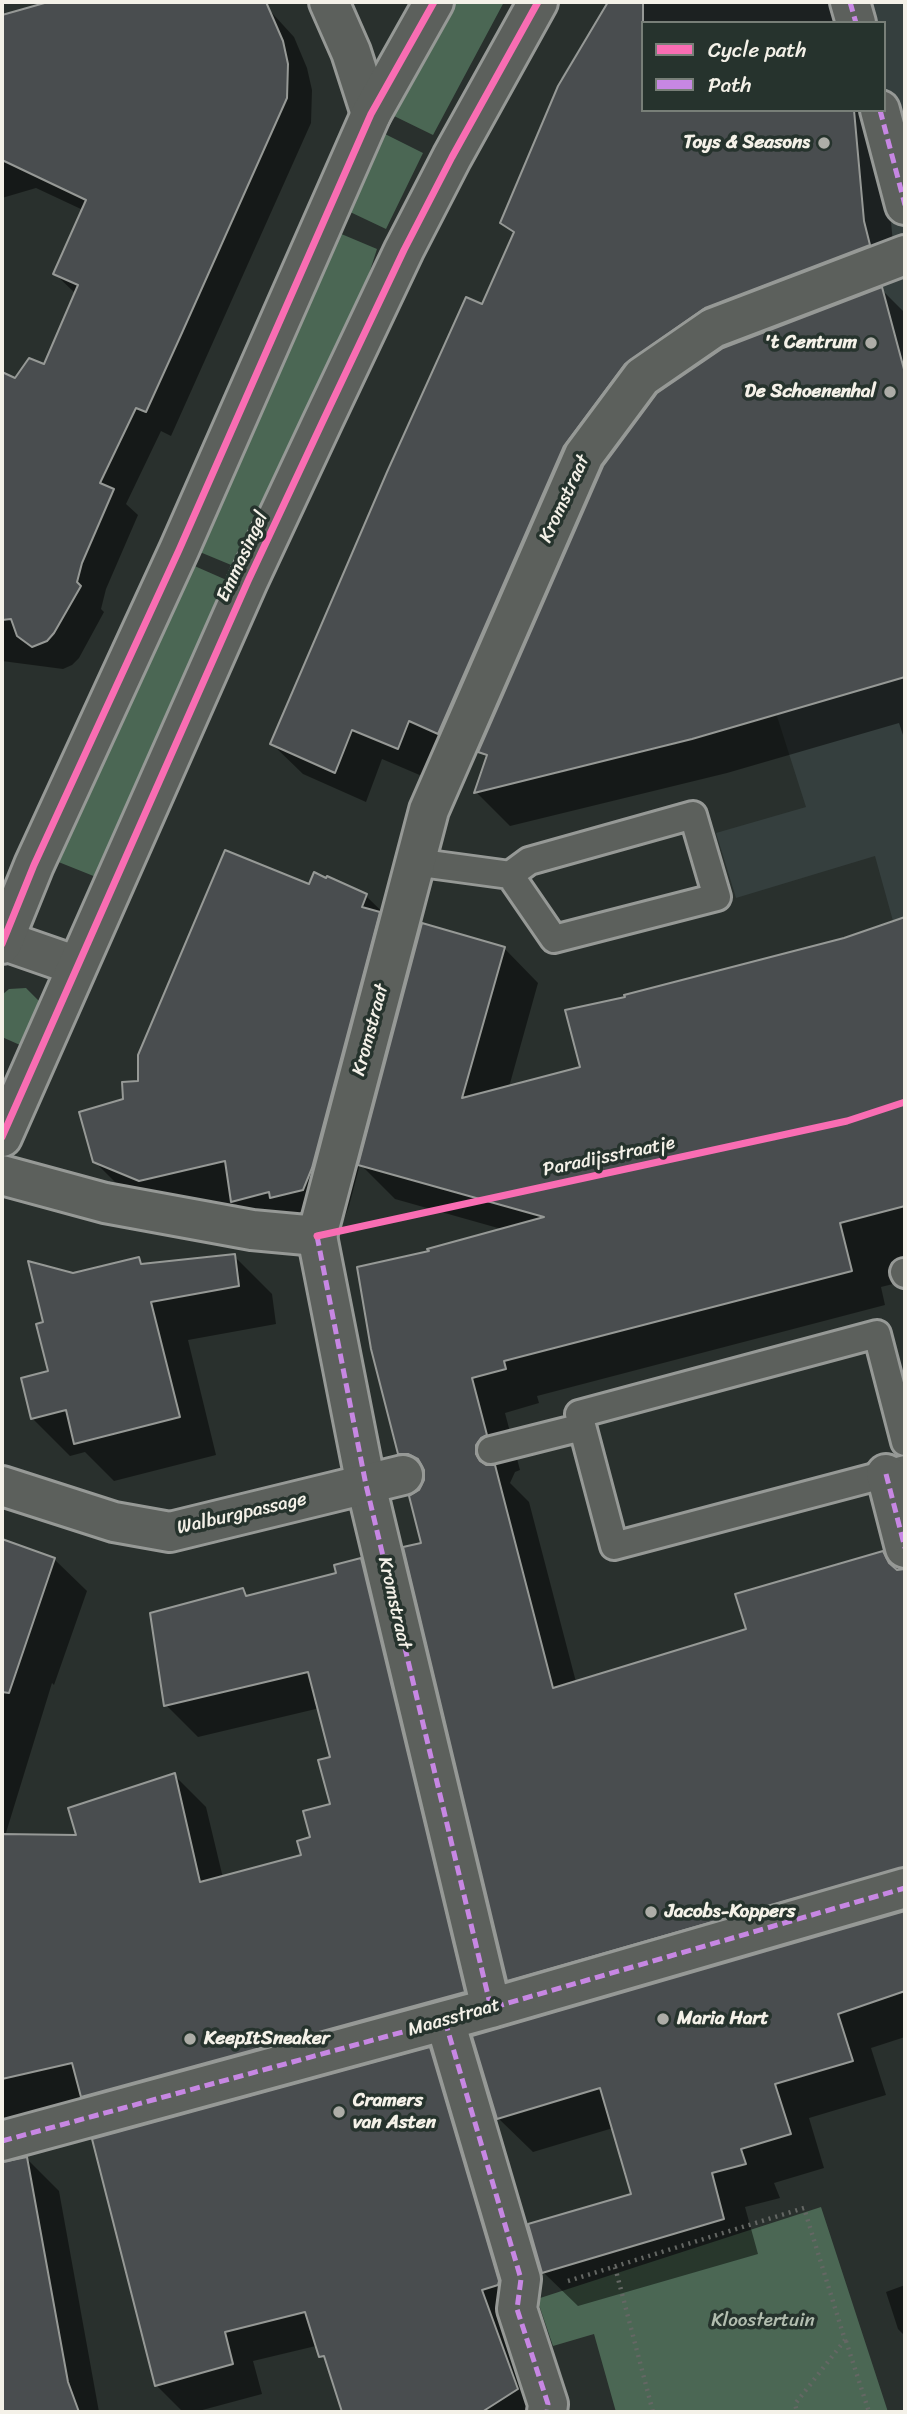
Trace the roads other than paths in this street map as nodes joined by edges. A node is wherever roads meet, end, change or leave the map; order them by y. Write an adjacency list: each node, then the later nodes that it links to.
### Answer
1 (329, 2): 7 (street)
2 (434, 2): 7 (street)
3 (538, 2): 13 (street, Emmasingel)
4 (850, 2): 5 (street)
5 (855, 21)
6 (881, 112): 8 (street)
7 (371, 114): 12 (street)
8 (905, 205)
9 (905, 255): 10 (street, Kromstraat)
10 (415, 862): 11 (lane); 16 (street, Kromstraat)
11 (510, 875): 11 (lane)
12 (2, 941): 13 (street)
13 (77, 966): 14 (street, Emmasingel)
14 (2, 1137)
15 (2, 1175): 16 (street)
16 (317, 1236): 22 (street, Kromstraat)
17 (583, 1427): 18 (lane); 19 (lane); 20 (lane)
18 (905, 1442)
19 (491, 1450)
20 (895, 1471): 24 (street)
21 (403, 1475): 22 (street, Walburgpassage)
22 (366, 1485): 23 (street, Walburgpassage); 26 (street, Kromstraat)
23 (2, 1486)
24 (905, 1548)
25 (905, 1888): 26 (street, Maasstraat)
26 (491, 2008): 27 (street, Maasstraat)
27 (446, 2021): 28 (street, Maasstraat); 29 (street)
28 (2, 2141)
29 (547, 2412)

